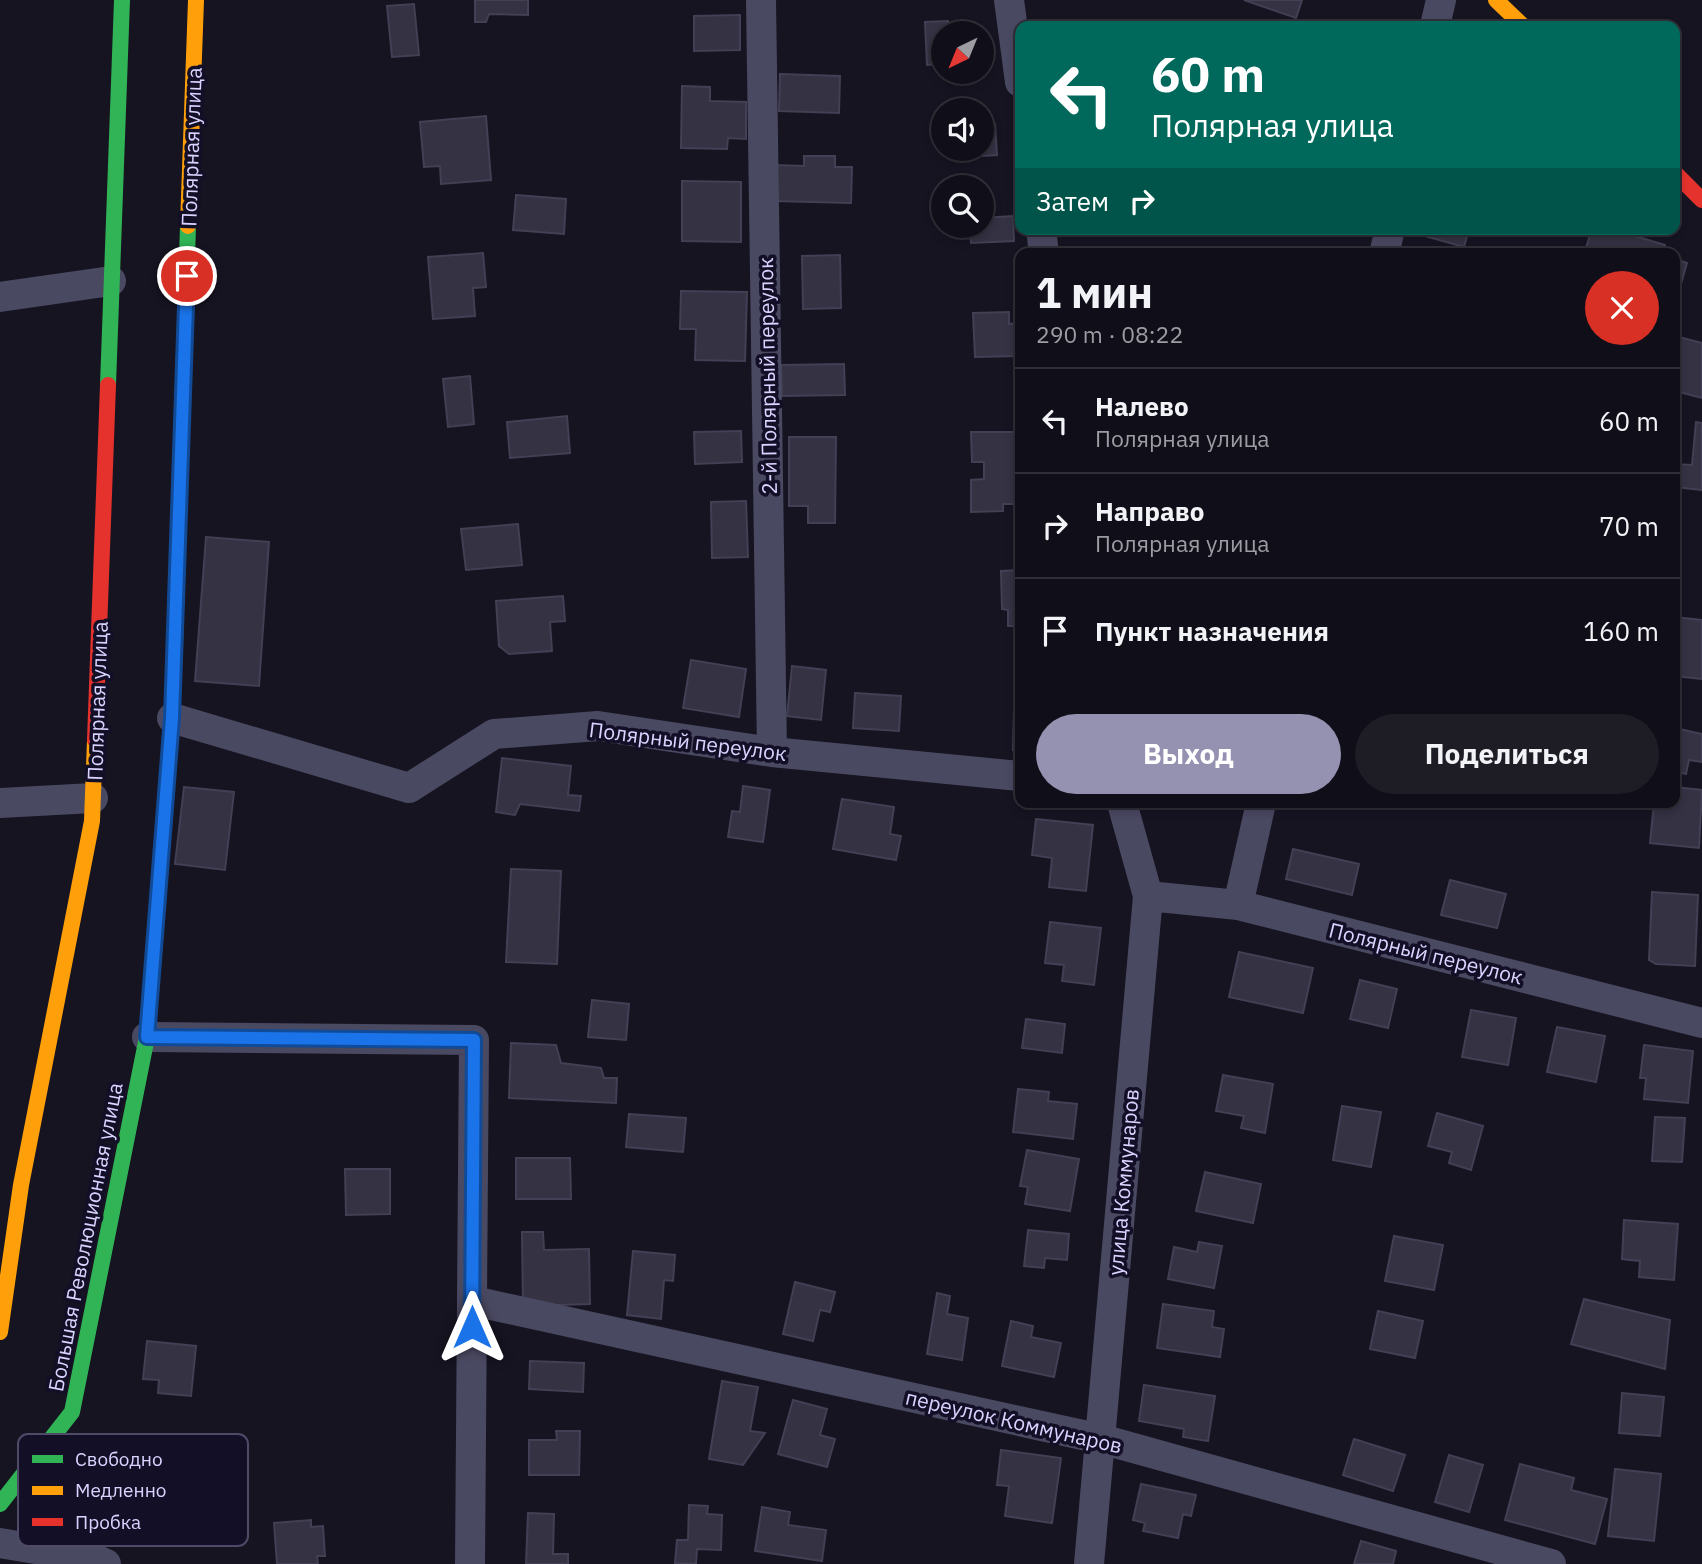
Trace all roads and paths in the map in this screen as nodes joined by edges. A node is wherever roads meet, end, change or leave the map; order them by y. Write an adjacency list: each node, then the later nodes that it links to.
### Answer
1 (122, 0): 12 (street, Полярная улица)
2 (197, 0): 14 (street, Полярная улица)
3 (761, 0): 15 (street, 2-й Полярный переулок)
4 (1009, 0): 9 (street)
5 (1441, 0): 7 (street)
6 (1496, 0): 8 (street)
7 (1436, 21)
8 (1518, 21)
9 (1015, 45)
10 (1680, 178): 11 (street)
11 (1702, 200)
12 (111, 281): 13 (street); 17 (street, Полярная улица)
13 (0, 297)
14 (172, 718): 15 (street, Полярный переулок); 24 (street, Полярная улица)
15 (772, 752): 16 (street, Полярный переулок)
16 (1015, 776)
17 (93, 798): 18 (street); 26 (street, Полярная улица)
18 (0, 803)
19 (1123, 808): 21 (street, улица Коммунаров)
20 (1260, 808): 22 (street)
21 (1148, 896): 22 (street, Полярный переулок); 28 (street, улица Коммунаров)
22 (1238, 905): 23 (street, Полярный переулок)
23 (1702, 1023)
24 (147, 1037): 25 (street); 27 (street, Большая Революционная улица)
25 (472, 1301): 28 (street, переулок Коммунаров); 33 (street)
26 (1, 1317)
27 (55, 1434)
28 (1101, 1439): 34 (street, улица Коммунаров); 35 (street, переулок Коммунаров)
29 (18, 1481): 30 (street, Большая Революционная улица)
30 (0, 1504)
31 (0, 1543): 32 (street)
32 (106, 1564)
33 (470, 1564)
34 (1089, 1564)
35 (1550, 1564)

